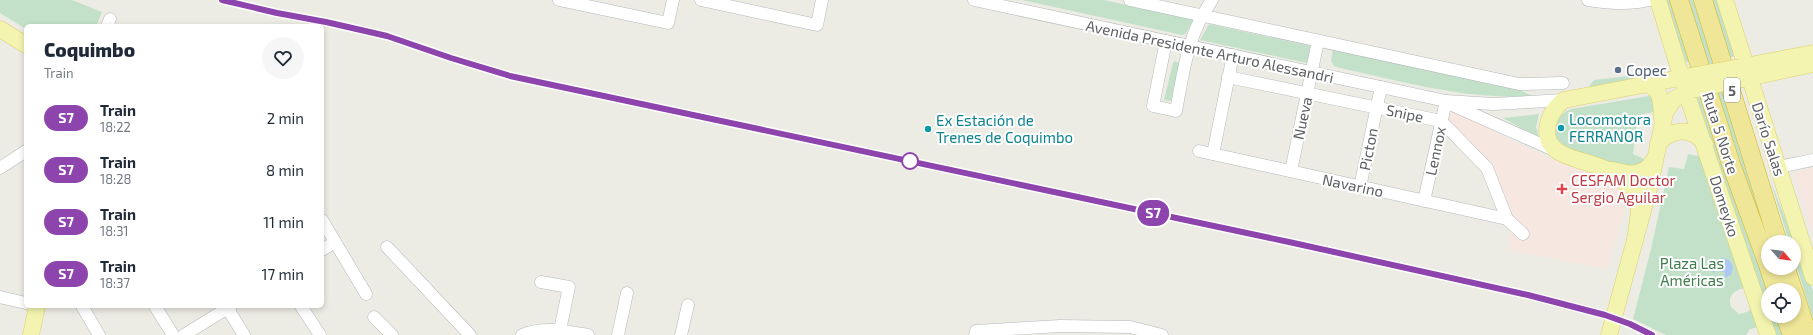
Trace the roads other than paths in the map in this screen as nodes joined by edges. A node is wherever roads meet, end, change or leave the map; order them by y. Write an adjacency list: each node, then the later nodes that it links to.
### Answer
1 (559, 0): 2 (street)
2 (673, 0)
3 (701, 0): 4 (street)
4 (822, 0)
5 (974, 0): 16 (street, Avenida Presidente Arturo Alessandri)
6 (1130, 0): 14 (street, Avenida Presidente Arturo Alessandri)
7 (1212, 0): 14 (street)
8 (1588, 0): 9 (street)
9 (1649, 0)
10 (1658, 0): 29 (main road, Domeyko)
11 (1678, 0): 56 (highway, Ruta 5 Norte / 5)
12 (1703, 0): 53 (highway, Ruta 5 Norte / 5)
13 (1725, 0): 24 (main road, Darío Salas)
14 (1201, 15): 17 (street, Avenida Presidente Arturo Alessandri); 19 (street)
15 (0, 29): 18 (main road)
16 (1166, 41): 19 (street, Avenida Presidente Arturo Alessandri); 19 (street)
17 (1318, 41): 23 (street, Nueva); 27 (street, Avenida Presidente Arturo Alessandri)
18 (24, 44)
19 (1189, 46): 21 (street, Avenida Presidente Arturo Alessandri)
20 (1813, 53): 24 (main road, Avenida Presidente Arturo Alessandri)
21 (1233, 55): 23 (street, Avenida Presidente Arturo Alessandri); 25 (street)
22 (1813, 64): 24 (main road, Avenida Presidente Arturo Alessandri)
23 (1311, 72): 30 (street, Avenida Presidente Arturo Alessandri); 31 (street, Nueva)
24 (1744, 72): 29 (main road, Avenida Presidente Arturo Alessandri, bridge); 44 (main road, Darío Salas)
25 (1228, 76): 31 (street, Snipe); 42 (street)
26 (1563, 83): 27 (street, Avenida Presidente Arturo Alessandri)
27 (1519, 84): 32 (street, Avenida Presidente Arturo Alessandri)
28 (1647, 84): 29 (main road, Avenida Presidente Arturo Alessandri); 33 (main road, Avenida Presidente Arturo Alessandri); 37 (main road)
29 (1687, 84): 37 (main road, Avenida Presidente Arturo Alessandri); 38 (main road, Domeyko)
30 (1381, 87): 34 (street, Avenida Presidente Arturo Alessandri); 35 (street, Picton)
31 (1307, 93): 35 (street, Snipe); 47 (street, Nueva)
32 (1547, 100): 33 (street, Avenida Presidente Arturo Alessandri); 34 (street, Avenida Presidente Arturo Alessandri)
33 (1564, 100): 41 (main road)
34 (1446, 101): 36 (street, Lennox); 41 (street, Avenida Presidente Arturo Alessandri)
35 (1376, 107): 36 (street, Snipe); 48 (street, Picton)
36 (1441, 121): 49 (street, Lennox); 50 (street, Snipe)
37 (1659, 144): 38 (main road); 46 (main road); 54 (main road)
38 (1705, 144): 93 (main road, Domeyko)
39 (1199, 151): 42 (street, Navarino)
40 (24, 152): 45 (street)
41 (1559, 152): 46 (main road, Avenida Presidente Arturo Alessandri)
42 (1213, 154): 47 (street, Navarino)
43 (1813, 160): 44 (street)
44 (1778, 167): 59 (main road, Darío Salas)
45 (0, 168)
46 (1604, 168): 54 (main road, Avenida Presidente Arturo Alessandri)
47 (1291, 171): 48 (street, Navarino)
48 (1360, 187): 49 (street, Navarino)
49 (1424, 201): 50 (street, Navarino)
50 (1507, 219): 52 (street, Snipe)
51 (324, 223): 55 (street)
52 (1523, 234)
53 (1776, 235)
54 (1635, 241): 92 (main road)
55 (335, 242): 58 (street); 62 (street)
56 (1761, 246)
57 (387, 248): 86 (street)
58 (324, 249)
59 (1813, 277)
60 (541, 282): 75 (street)
61 (627, 293): 89 (street)
62 (366, 294)
63 (0, 297): 64 (street)
64 (24, 303)
65 (688, 305): 90 (street)
66 (37, 308): 79 (main road)
67 (83, 308): 80 (street)
68 (156, 308): 81 (street)
69 (226, 308): 82 (street)
70 (229, 308): 83 (street)
71 (302, 308): 84 (street)
72 (1801, 313): 95 (highway)
73 (374, 317): 85 (street)
74 (1788, 323): 94 (highway)
75 (560, 330): 87 (street); 88 (street)
76 (1059, 331): 77 (street); 78 (street)
77 (1129, 331): 91 (street)
78 (976, 333)
79 (31, 335)
80 (99, 335)
81 (173, 335)
82 (184, 335)
83 (244, 335)
84 (320, 335)
85 (392, 335)
86 (470, 335)
87 (522, 335)
88 (588, 335)
89 (618, 335)
90 (681, 335)
91 (1162, 335)
92 (1609, 335)
93 (1768, 335)
94 (1792, 335)
95 (1808, 335)

